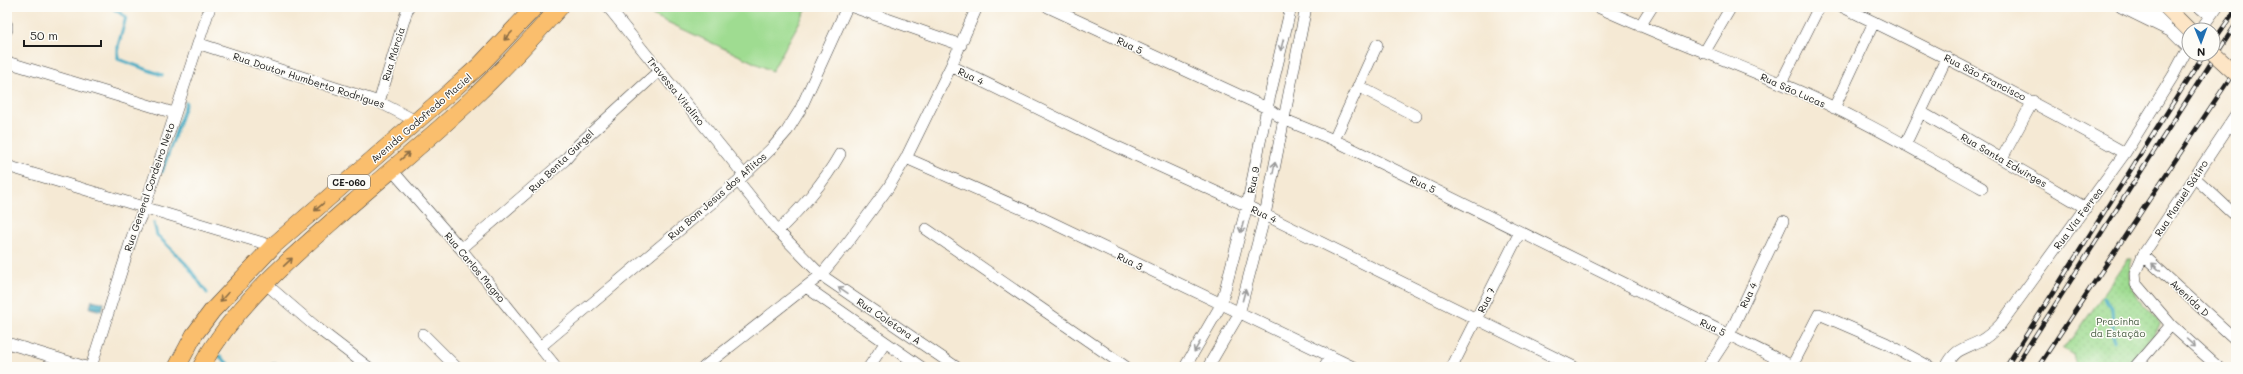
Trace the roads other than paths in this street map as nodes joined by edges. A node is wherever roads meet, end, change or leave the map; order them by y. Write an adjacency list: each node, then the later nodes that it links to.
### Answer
1 (210, 7): 31 (street, Rua General Cordeiro Neto)
2 (408, 7): 45 (street, Rua Márcia)
3 (535, 7): 53 (main road, Avenida Godofredo Maciel / CE-060, one-way to 53)
4 (560, 7): 61 (main road, Avenida Godofredo Maciel / CE-060, one-way to 4)
5 (608, 7): 40 (street, Travessa Vitalino)
6 (847, 7): 62 (street, Rua Bom Jesus dos Aflitos)
7 (853, 7): 32 (street)
8 (977, 7): 32 (street)
9 (1048, 7): 46 (street, Rua 5)
10 (1280, 7): 21 (street)
11 (1306, 7): 52 (street, Rua 9)
12 (1598, 7): 27 (street, Rua São Lucas)
13 (1652, 7): 27 (street)
14 (1731, 7): 34 (street)
15 (1819, 7): 42 (street)
16 (1842, 7): 23 (street, Rua São Francisco)
17 (2121, 7): 29 (street)
18 (2147, 7): 29 (street)
19 (2166, 7): 24 (street)
20 (2199, 7): 22 (street)
21 (1291, 9): 46 (street, Rua 9, one-way to 46)
22 (2213, 12): 25 (street)
23 (1874, 22): 35 (street, Rua São Francisco); 47 (street)
24 (2181, 22)
25 (2206, 22)
26 (7, 25): 28 (street)
27 (1640, 26): 34 (street, Rua São Lucas)
28 (7, 30)
29 (2172, 32): 30 (street)
30 (2181, 40)
31 (200, 44): 45 (street, Rua Doutor Humberto Rodrigues); 49 (street, Rua General Cordeiro Neto)
32 (961, 45): 39 (street)
33 (1377, 45): 43 (street)
34 (1704, 53): 42 (street, Rua São Lucas)
35 (1947, 57): 44 (street, Rua São Francisco); 48 (street)
36 (2221, 61): 41 (street, bridge)
37 (7, 62): 49 (street)
38 (2181, 62): 56 (street, Rua Via Ferrea)
39 (951, 66): 58 (street); 65 (street, Rua 4)
40 (659, 71): 62 (street, Travessa Vitalino); 75 (street, Rua Benta Gurgel)
41 (2236, 74)
42 (1781, 83): 47 (street, Rua São Lucas)
43 (1358, 86): 51 (street); 54 (street)
44 (2033, 101): 56 (street, Rua São Francisco); 59 (street)
45 (379, 102): 53 (street, Rua Doutor Humberto Rodrigues)
46 (1267, 108): 52 (street, Rua 5); 65 (street, Rua 9)
47 (1834, 108): 55 (street, Rua São Lucas)
48 (1921, 112): 55 (street); 59 (street, Rua Santa Edwirges)
49 (174, 113): 67 (street, Rua General Cordeiro Neto)
50 (2236, 115): 63 (street, Rua Manuel Sátiro)
51 (1416, 116)
52 (1283, 119): 54 (street, Rua 5); 68 (street, Rua 9, one-way to 52)
53 (416, 121): 74 (main road, Avenida Godofredo Maciel / CE-060, one-way to 74)
54 (1334, 140): 73 (street, Rua 5)
55 (1905, 145): 64 (street, Rua São Lucas)
56 (2125, 153): 66 (street, Rua Via Ferrea)
57 (840, 154): 72 (street)
58 (906, 158): 77 (street); 80 (street, Rua 3)
59 (2002, 158): 66 (street, Rua Santa Edwirges)
60 (7, 166): 67 (street)
61 (390, 169): 75 (street, Rua Carlos Magno); 78 (main road, Avenida Godofredo Maciel / CE-060, one-way to 61)
62 (740, 178): 72 (street, Travessa Vitalino); 89 (street, Rua Bom Jesus dos Aflitos)
63 (2195, 178): 69 (street); 76 (street, Rua Manuel Sátiro)
64 (1982, 188)
65 (1247, 206): 68 (street, Rua 4); 80 (street, Rua 9, one-way to 80)
66 (2086, 208): 112 (street, Rua Via Ferrea)
67 (144, 209): 74 (street); 93 (street, Rua General Cordeiro Neto)
68 (1265, 215): 81 (street, Rua 9, one-way to 68); 82 (street, Rua 4)
69 (2236, 216)
70 (1783, 221): 85 (street, Rua 4)
71 (926, 229): 103 (street)
72 (778, 231): 77 (street, Travessa Vitalino)
73 (1520, 232): 82 (street, Rua 7); 85 (street, Rua 5)
74 (273, 246): 94 (main road, Avenida Godofredo Maciel / CE-060, one-way to 94)
75 (461, 249): 89 (street, Rua Carlos Magno)
76 (2143, 255): 83 (street, Rua Manuel Sátiro); 86 (street, Avenida D, one-way to 76)
77 (821, 276): 79 (street); 102 (street, Rua Coletora A, one-way to 77)
78 (266, 284): 95 (main road, Avenida Godofredo Maciel / CE-060); 96 (street)
79 (806, 287): 88 (street, Rua Coletora A); 99 (street)
80 (1222, 305): 81 (street, Rua 3); 104 (street, Rua 9, one-way to 104)
81 (1239, 314): 90 (street, Rua 3); 105 (street, Rua 9)
82 (1476, 320): 108 (street, Rua 7); 109 (street, Rua 4)
83 (2171, 325): 113 (street); 114 (street, one-way to 114)
84 (423, 334): 97 (street)
85 (1729, 334): 91 (street, Rua 5); 110 (street, Rua 4)
86 (2236, 340)
87 (7, 343): 92 (street)
88 (884, 343): 100 (street); 101 (street, Rua Coletora A)
89 (540, 347): 98 (street, Rua Carlos Magno)
90 (1331, 356): 106 (street); 107 (street, Rua 3)
91 (1793, 366): 111 (street)
92 (86, 367)
93 (91, 367)
94 (177, 367)
95 (201, 367)
96 (368, 367)
97 (456, 367)
98 (556, 367)
99 (704, 367)
100 (868, 367)
101 (922, 367)
102 (956, 367)
103 (1126, 367)
104 (1185, 367)
105 (1208, 367)
106 (1324, 367)
107 (1352, 367)
108 (1452, 367)
109 (1574, 367)
110 (1708, 367)
111 (1930, 367)
112 (1946, 367)
113 (2135, 367)
114 (2218, 367)

